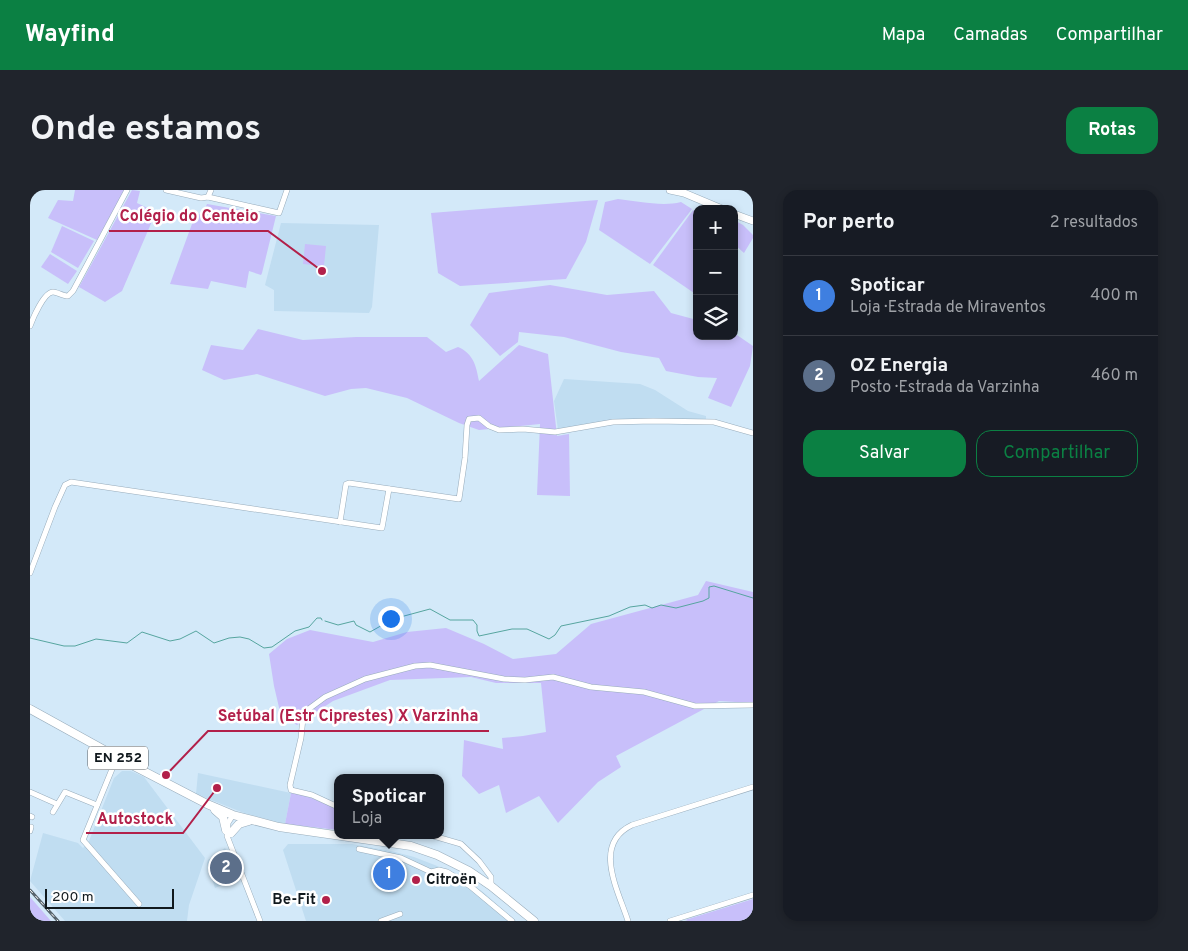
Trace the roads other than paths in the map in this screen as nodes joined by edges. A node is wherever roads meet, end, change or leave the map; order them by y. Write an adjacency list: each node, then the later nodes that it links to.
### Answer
1 (127, 190): 12 (street)
2 (166, 190): 7 (street)
3 (211, 190): 7 (street)
4 (287, 190): 7 (street)
5 (675, 190): 8 (street)
6 (689, 190): 8 (street)
7 (208, 197)
8 (700, 199): 9 (street)
9 (713, 205)
10 (738, 215): 11 (street)
11 (753, 221)
12 (30, 326)
13 (753, 433): 14 (street)
14 (389, 489): 15 (street); 15 (street)
15 (340, 522): 16 (street)
16 (30, 574)
17 (753, 705): 25 (street)
18 (30, 709): 19 (main road, EN 252)
19 (117, 757): 23 (main road, EN 252); 24 (street)
20 (753, 787): 42 (street)
21 (30, 792): 22 (street)
22 (57, 804): 24 (street); 26 (street)
23 (208, 804): 27 (main road, EN 252); 29 (main road)
24 (97, 805): 36 (street)
25 (334, 805)
26 (53, 812)
27 (233, 814): 28 (main road, EN 252); 29 (street)
28 (256, 822): 29 (main road); 30 (main road, EN 252)
29 (228, 831): 38 (street)
30 (334, 834)
31 (369, 839): 34 (main road, EN 252)
32 (443, 839): 34 (street)
33 (359, 849): 40 (street)
34 (491, 886): 41 (main road, EN 252)
35 (753, 894): 43 (street)
36 (139, 904)
37 (400, 914): 39 (street)
38 (260, 921)
39 (380, 921)
40 (512, 921)
41 (532, 921)
42 (628, 921)
43 (670, 921)

